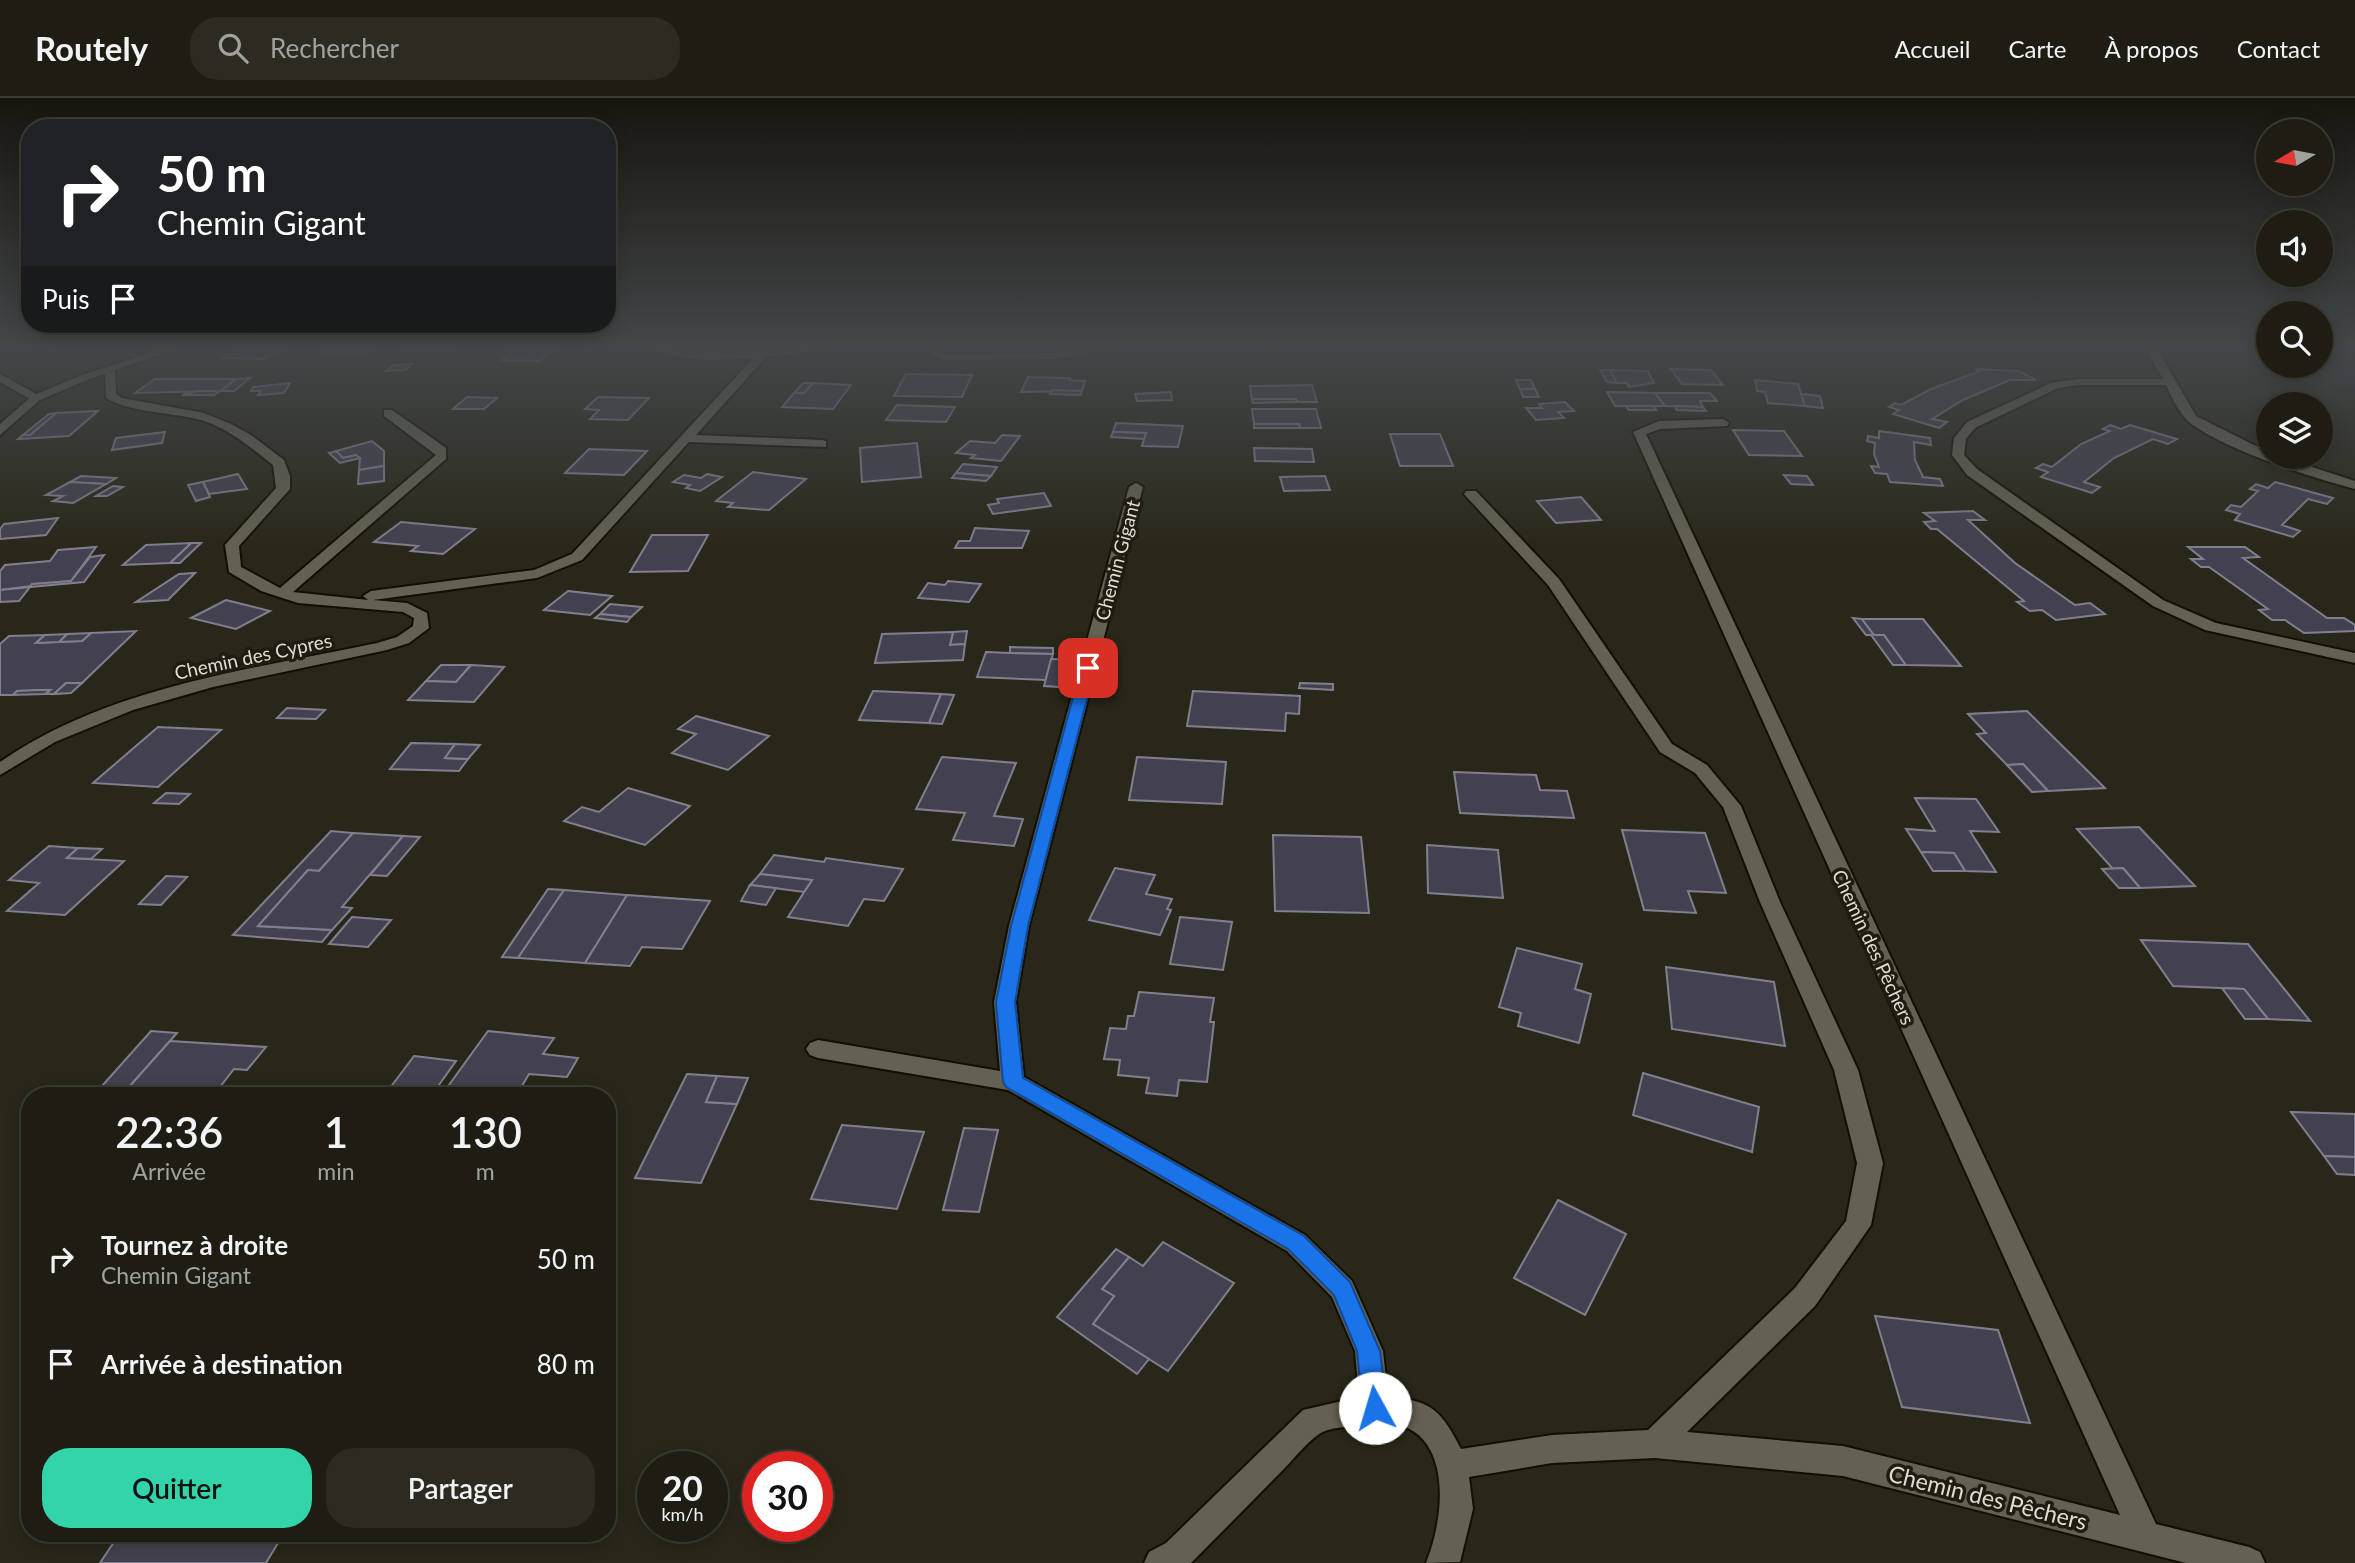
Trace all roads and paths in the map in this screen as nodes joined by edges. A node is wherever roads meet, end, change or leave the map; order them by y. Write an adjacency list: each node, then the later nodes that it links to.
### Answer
1 (19, 414): 8 (street)
2 (190, 414): 14 (street, Chemin des Cypres)
3 (390, 414): 14 (street)
4 (708, 414): 9 (street, Chemin des Cypres)
5 (1993, 414): 16 (street)
6 (2190, 414): 11 (street)
7 (1723, 423): 23 (street, Chemin des Pêchers)
8 (0, 432)
9 (687, 438): 10 (street); 15 (street, Chemin des Cypres)
10 (822, 444)
11 (2355, 485)
12 (1136, 487): 19 (street, Chemin Gigant)
13 (1471, 494): 21 (street)
14 (283, 593): 15 (street, Chemin des Cypres)
15 (332, 601): 17 (street, Chemin des Cypres)
16 (2355, 658)
17 (0, 770)
18 (818, 1049): 19 (street)
19 (1013, 1082): 20 (street)
20 (1375, 1408): 22 (street); 24 (street)
21 (1655, 1444): 22 (street, Chemin des Pêchers); 23 (street, Chemin des Pêchers)
22 (1453, 1465): 25 (street)
23 (2146, 1537): 26 (street, Chemin des Pêchers)
24 (1160, 1563)
25 (1442, 1563)
26 (2249, 1563)

